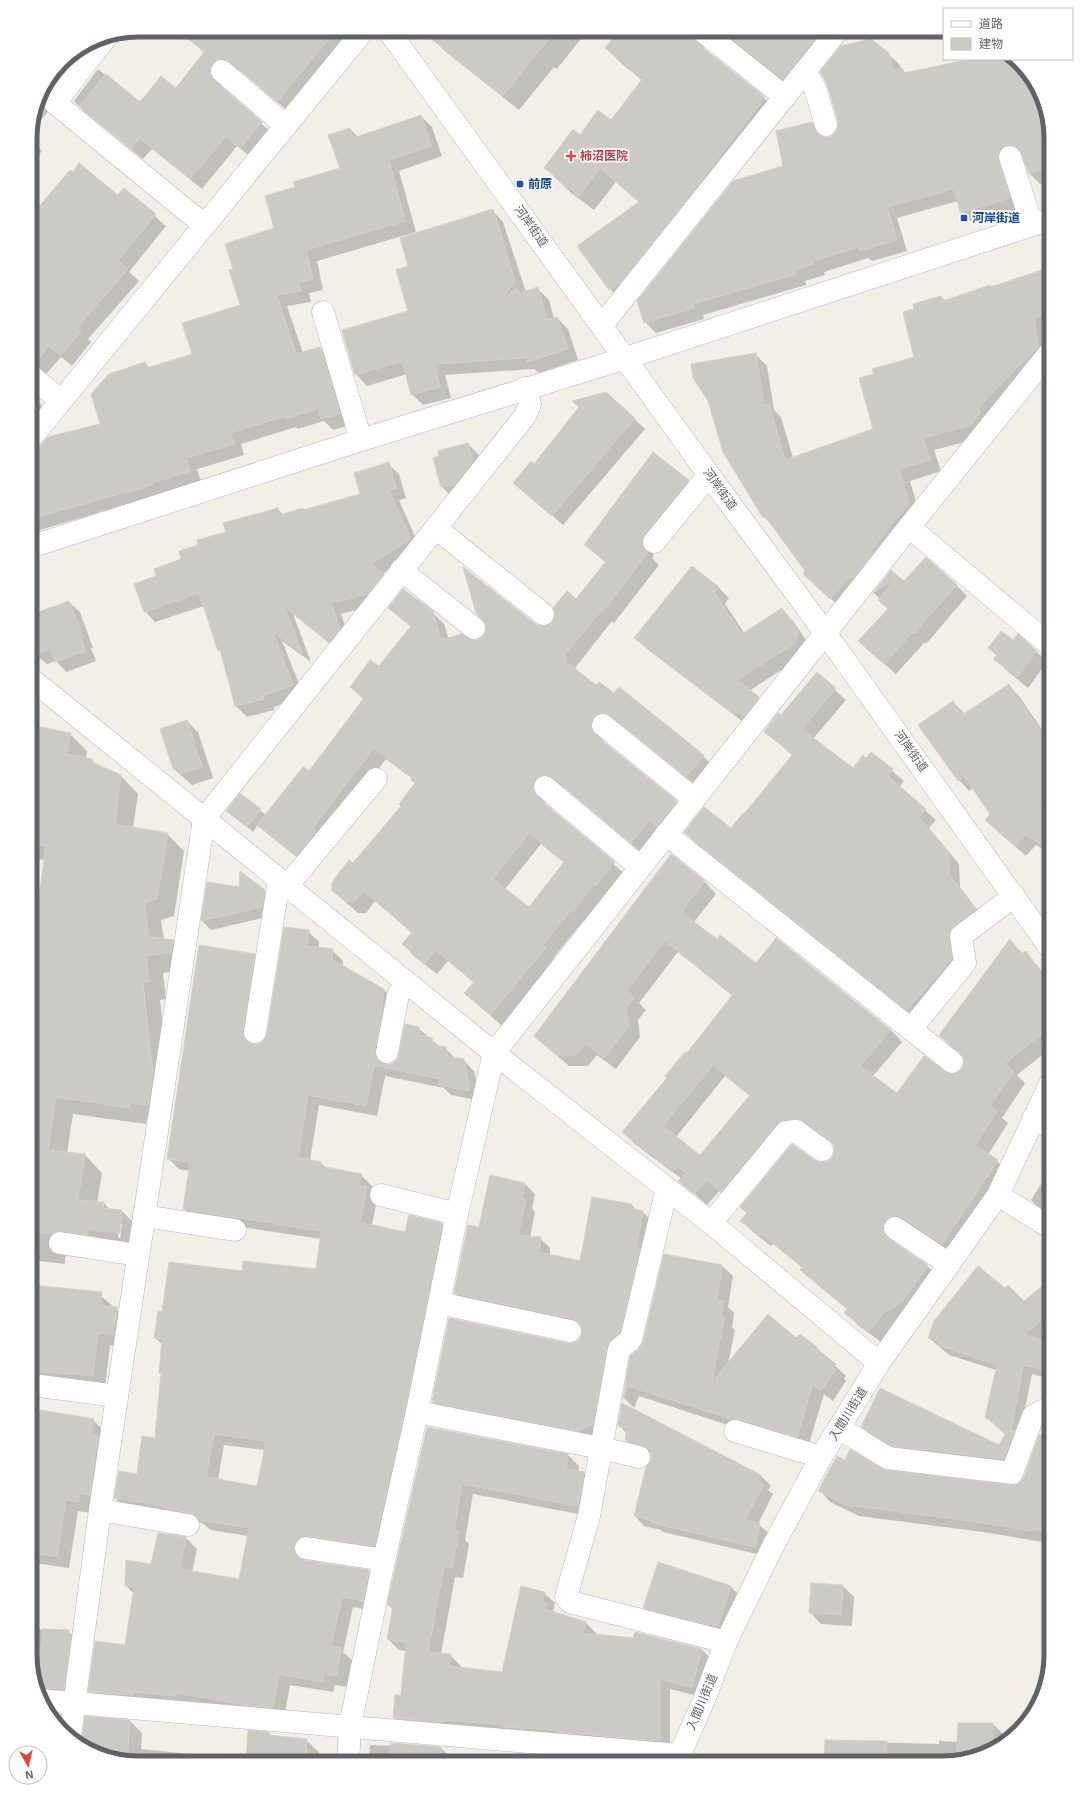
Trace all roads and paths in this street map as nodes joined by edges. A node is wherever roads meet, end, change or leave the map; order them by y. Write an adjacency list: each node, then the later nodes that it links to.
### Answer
1 (358, 37): 10 (street)
2 (393, 37): 15 (street, 河岸街道)
3 (710, 37): 8 (street)
4 (832, 37): 7 (street)
5 (100, 44): 13 (street)
6 (222, 71): 10 (street)
7 (805, 72): 8 (street); 9 (street)
8 (785, 97): 15 (street)
9 (826, 125)
10 (286, 126): 13 (street)
11 (1010, 158): 12 (street)
12 (1041, 222): 16 (street)
13 (204, 225): 20 (street)
14 (323, 312): 22 (street)
15 (602, 325): 16 (street, 河岸街道)
16 (626, 358): 19 (street); 23 (street, 河岸街道)
17 (1044, 360): 24 (street)
18 (37, 381): 20 (street)
19 (525, 388): 22 (street); 25 (street)
20 (61, 401): 21 (street)
21 (37, 430)
22 (361, 440): 27 (street)
23 (709, 475): 26 (street); 31 (street, 河岸街道)
24 (909, 527): 31 (street); 32 (street)
25 (437, 528): 28 (street); 29 (street)
26 (654, 542)
27 (37, 545)
28 (401, 570): 30 (street); 38 (street)
29 (543, 614)
30 (474, 628)
31 (826, 634): 37 (street); 42 (street, 河岸街道)
32 (1044, 640)
33 (37, 684): 38 (street)
34 (603, 725): 37 (street)
35 (376, 779): 41 (street)
36 (544, 787): 40 (street)
37 (694, 799): 39 (street)
38 (204, 819): 41 (street); 56 (street)
39 (666, 834): 40 (street); 45 (street)
40 (640, 867): 48 (street)
41 (283, 883): 44 (street); 46 (street)
42 (1014, 896): 43 (street, 河岸街道); 45 (street)
43 (1044, 939)
44 (407, 983): 47 (street); 48 (street)
45 (911, 1029): 49 (street)
46 (255, 1032)
47 (387, 1052)
48 (494, 1053): 52 (street); 55 (street)
49 (952, 1062)
50 (1042, 1123): 54 (street, 入間川街道)
51 (822, 1150): 57 (street)
52 (667, 1188): 57 (street); 73 (street)
53 (381, 1195): 55 (street)
54 (998, 1195): 58 (street); 63 (street, 入間川街道)
55 (457, 1214): 64 (street)
56 (144, 1216): 60 (street); 62 (street)
57 (711, 1223): 66 (street)
58 (1044, 1224)
59 (895, 1228): 63 (street)
60 (234, 1230)
61 (60, 1243): 62 (street)
62 (138, 1255): 68 (street)
63 (949, 1264): 66 (street, 入間川街道)
64 (439, 1303): 65 (street); 69 (street)
65 (570, 1331)
66 (879, 1363): 71 (street, 入間川街道)
67 (40, 1386): 68 (street)
68 (117, 1396): 76 (street)
69 (417, 1412): 73 (street); 79 (street)
70 (1044, 1412): 71 (street)
71 (838, 1428): 75 (street, 入間川街道)
72 (735, 1431): 75 (street)
73 (602, 1448): 74 (street); 80 (street)
74 (639, 1457)
75 (821, 1457): 80 (street, 入間川街道)
76 (100, 1510): 77 (street); 82 (street)
77 (188, 1525)
78 (306, 1548): 79 (street)
79 (384, 1560): 83 (street)
80 (726, 1642): 87 (street, 入間川街道)
81 (47, 1701): 82 (street)
82 (73, 1703): 83 (street); 84 (street)
83 (350, 1726): 85 (street); 86 (street)
84 (70, 1730)
85 (348, 1756)
86 (647, 1756)
87 (678, 1756)

